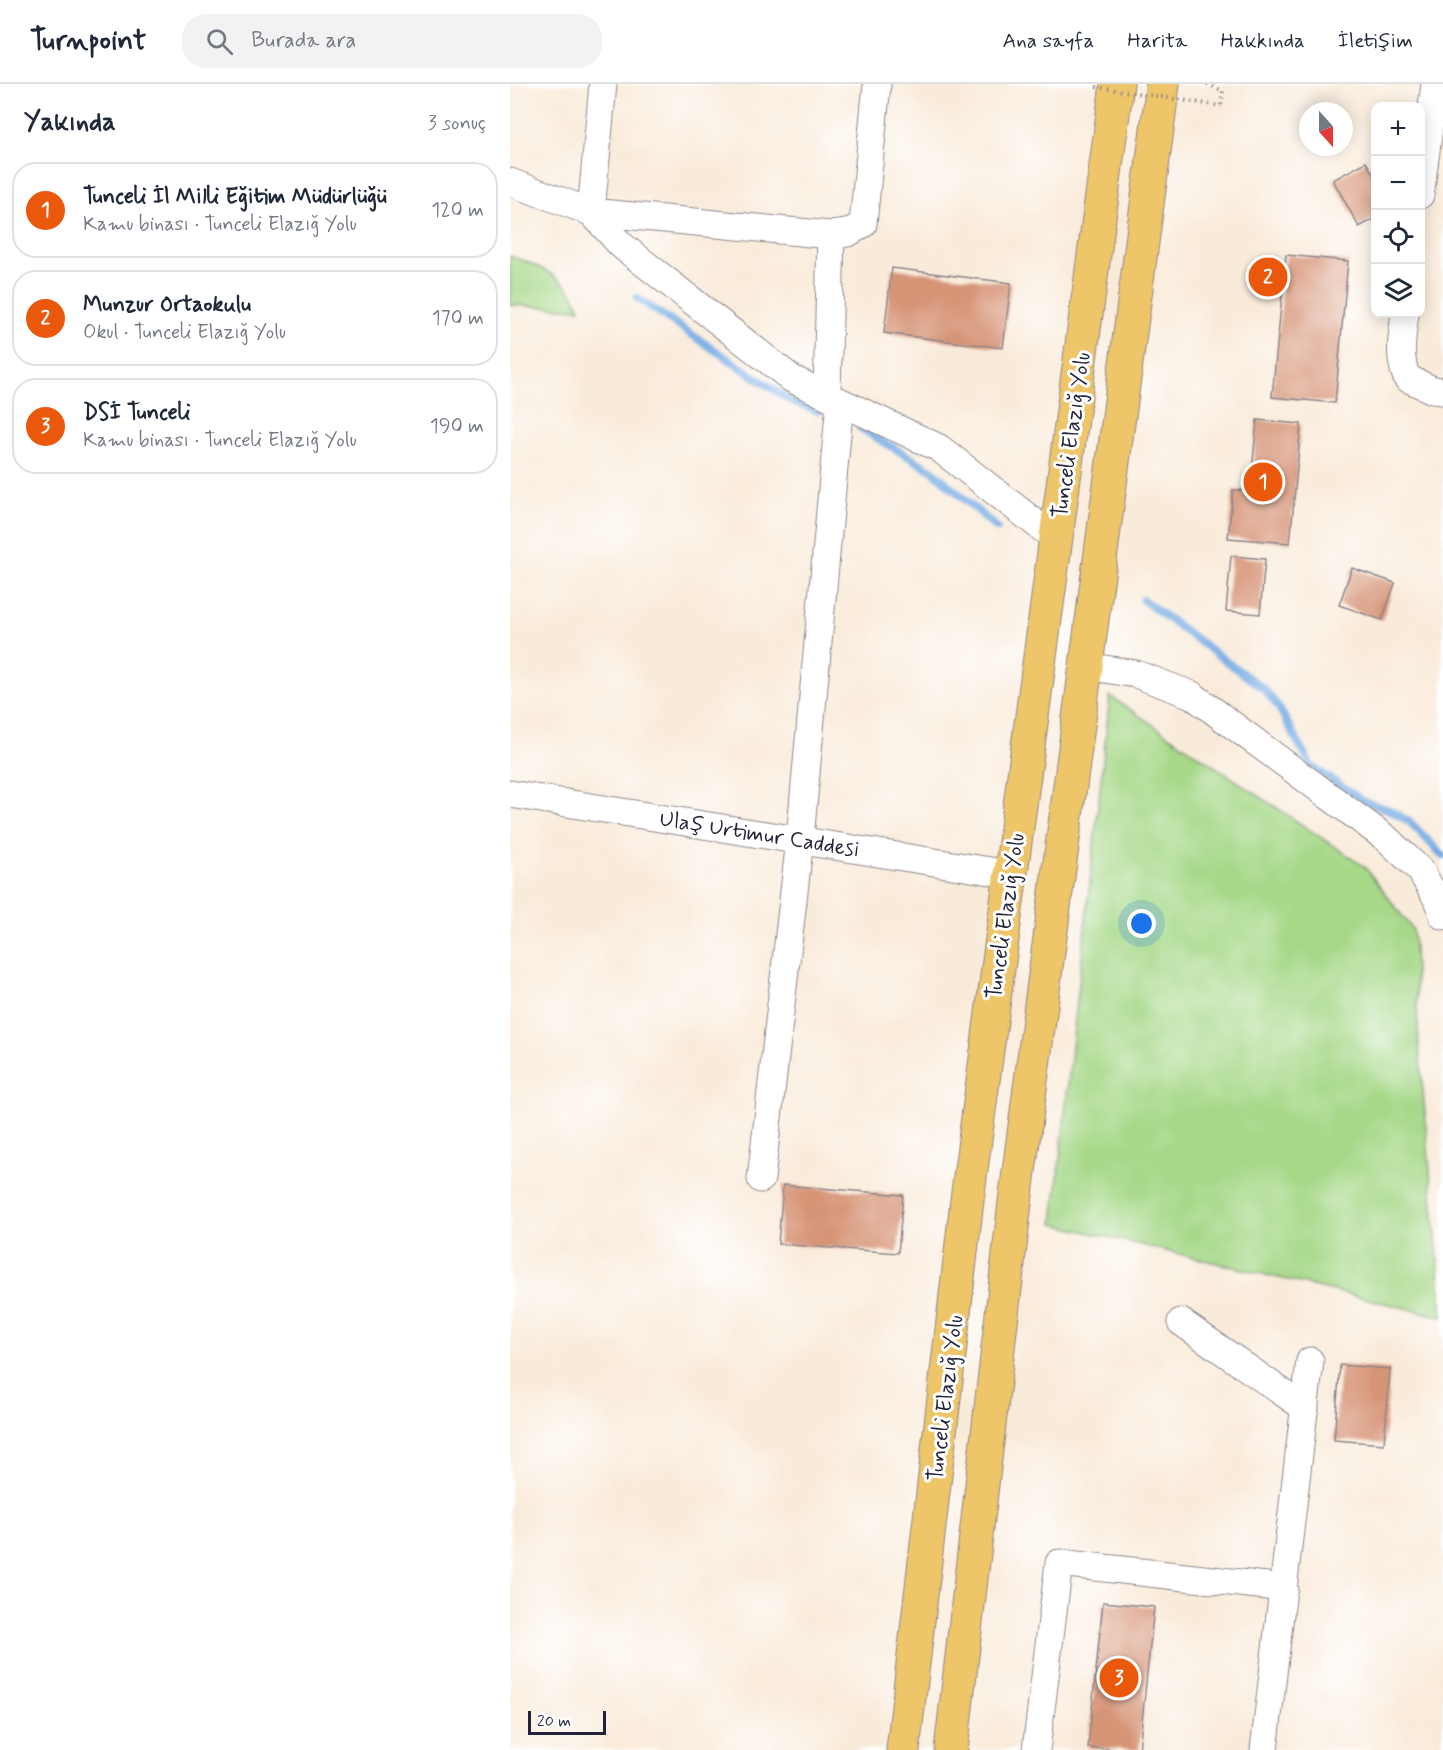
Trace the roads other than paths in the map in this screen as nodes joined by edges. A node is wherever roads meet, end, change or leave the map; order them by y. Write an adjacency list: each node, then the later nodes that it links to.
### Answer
1 (603, 84): 8 (street)
2 (877, 84): 9 (street)
3 (1163, 84): 14 (main road, Tunceli Elazığ Yolu)
4 (1435, 84): 6 (street)
5 (1107, 85): 13 (main road, Tunceli Elazığ Yolu)
6 (1425, 158)
7 (510, 182): 8 (street)
8 (591, 212): 9 (street); 12 (street)
9 (831, 236): 12 (street)
10 (1404, 318): 11 (street)
11 (1443, 390)
12 (833, 398): 13 (street); 16 (street)
13 (1056, 539): 17 (main road, Tunceli Elazığ Yolu)
14 (1086, 666): 18 (street); 25 (main road, Tunceli Elazığ Yolu)
15 (510, 794): 16 (street, Ulaş Urtimur Caddesi)
16 (800, 839): 17 (street, Ulaş Urtimur Caddesi); 19 (street)
17 (1009, 874): 24 (main road, Tunceli Elazığ Yolu)
18 (1443, 916)
19 (761, 1179)
20 (1181, 1322): 22 (street)
21 (1310, 1361): 22 (street)
22 (1305, 1408): 23 (street)
23 (1284, 1588): 26 (street); 27 (street)
24 (903, 1750)
25 (951, 1750)
26 (1036, 1750)
27 (1264, 1750)

